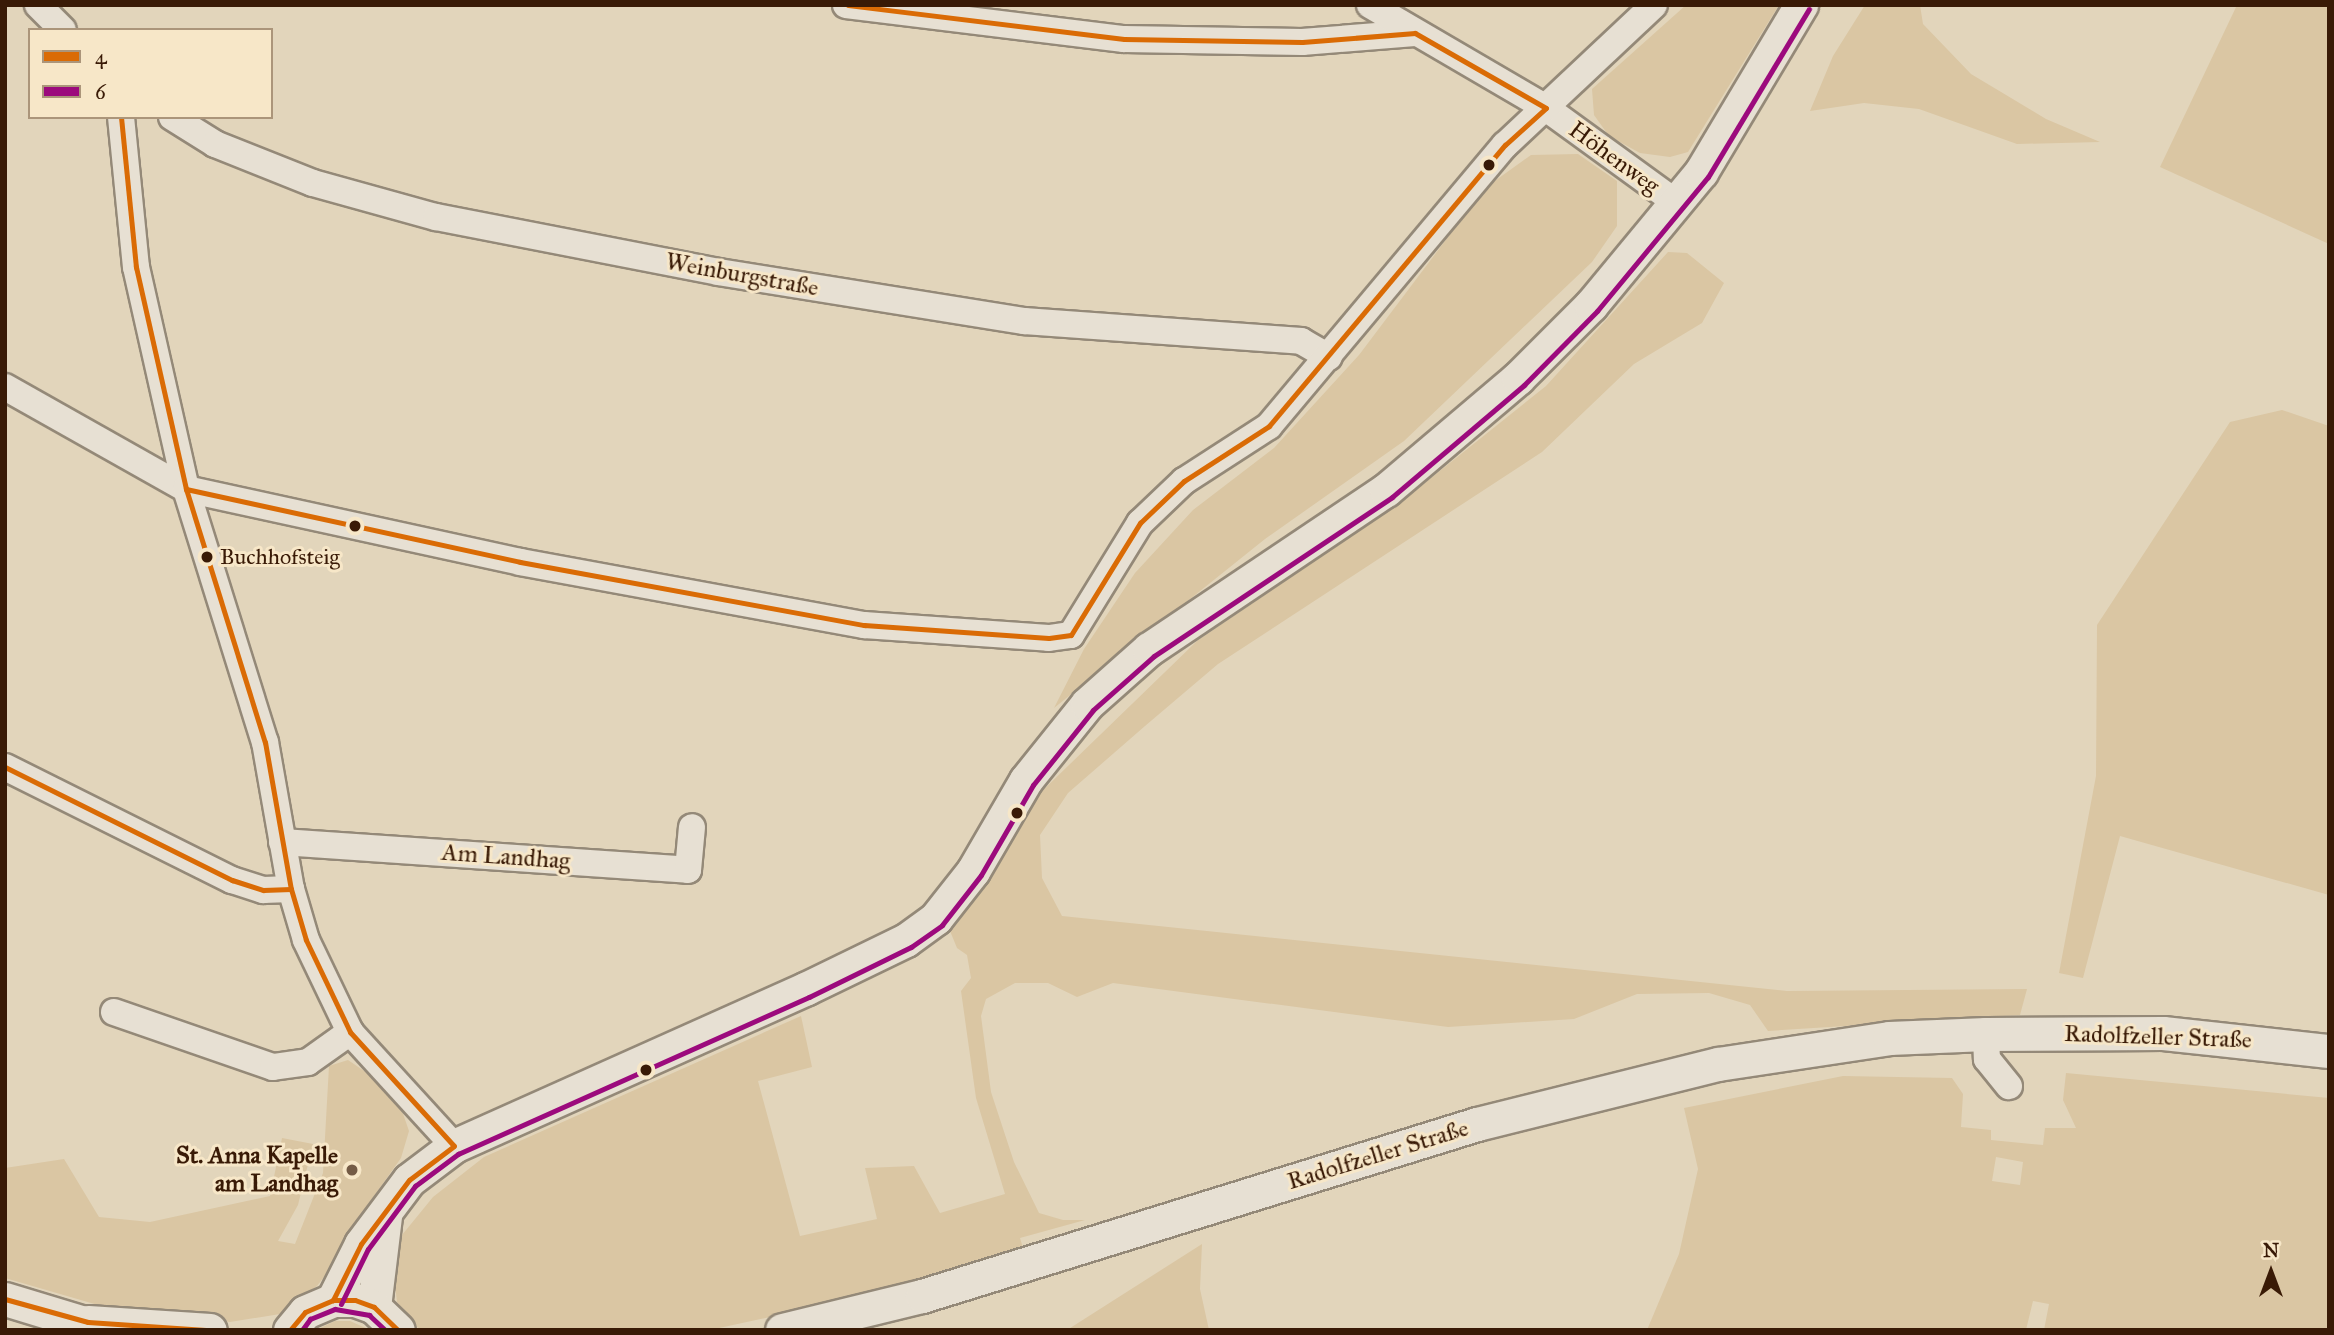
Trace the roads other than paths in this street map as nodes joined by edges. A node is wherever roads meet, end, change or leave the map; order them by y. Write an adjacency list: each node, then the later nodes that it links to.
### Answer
1 (38, 5): 6 (street)
2 (846, 5): 7 (street)
3 (1370, 5): 7 (street, Höhenweg)
4 (1654, 5): 8 (street)
5 (1801, 5): 11 (street)
6 (61, 28)
7 (1415, 33): 8 (street, Höhenweg)
8 (1546, 108): 11 (street, Höhenweg); 12 (street)
9 (121, 119): 14 (street)
10 (175, 119): 12 (street, Weinburgstraße)
11 (1678, 204): 24 (street)
12 (1329, 357): 14 (street)
13 (5, 387): 14 (street)
14 (186, 489): 17 (street)
15 (5, 767): 18 (street)
16 (692, 827): 17 (street, Am Landhag)
17 (282, 842): 18 (street)
18 (291, 890): 20 (street)
19 (114, 1012): 20 (street)
20 (350, 1032): 24 (street)
21 (1986, 1034): 22 (street, Radolfzeller Straße); 23 (street); 32 (street, Radolfzeller Straße)
22 (2329, 1051)
23 (2009, 1086)
24 (454, 1146): 25 (street)
25 (385, 1216): 27 (street); 28 (street)
26 (5, 1299): 29 (street)
27 (333, 1300): 28 (street); 31 (street)
28 (386, 1318)
29 (98, 1326): 30 (street)
30 (210, 1330)
31 (290, 1330)
32 (782, 1330)

